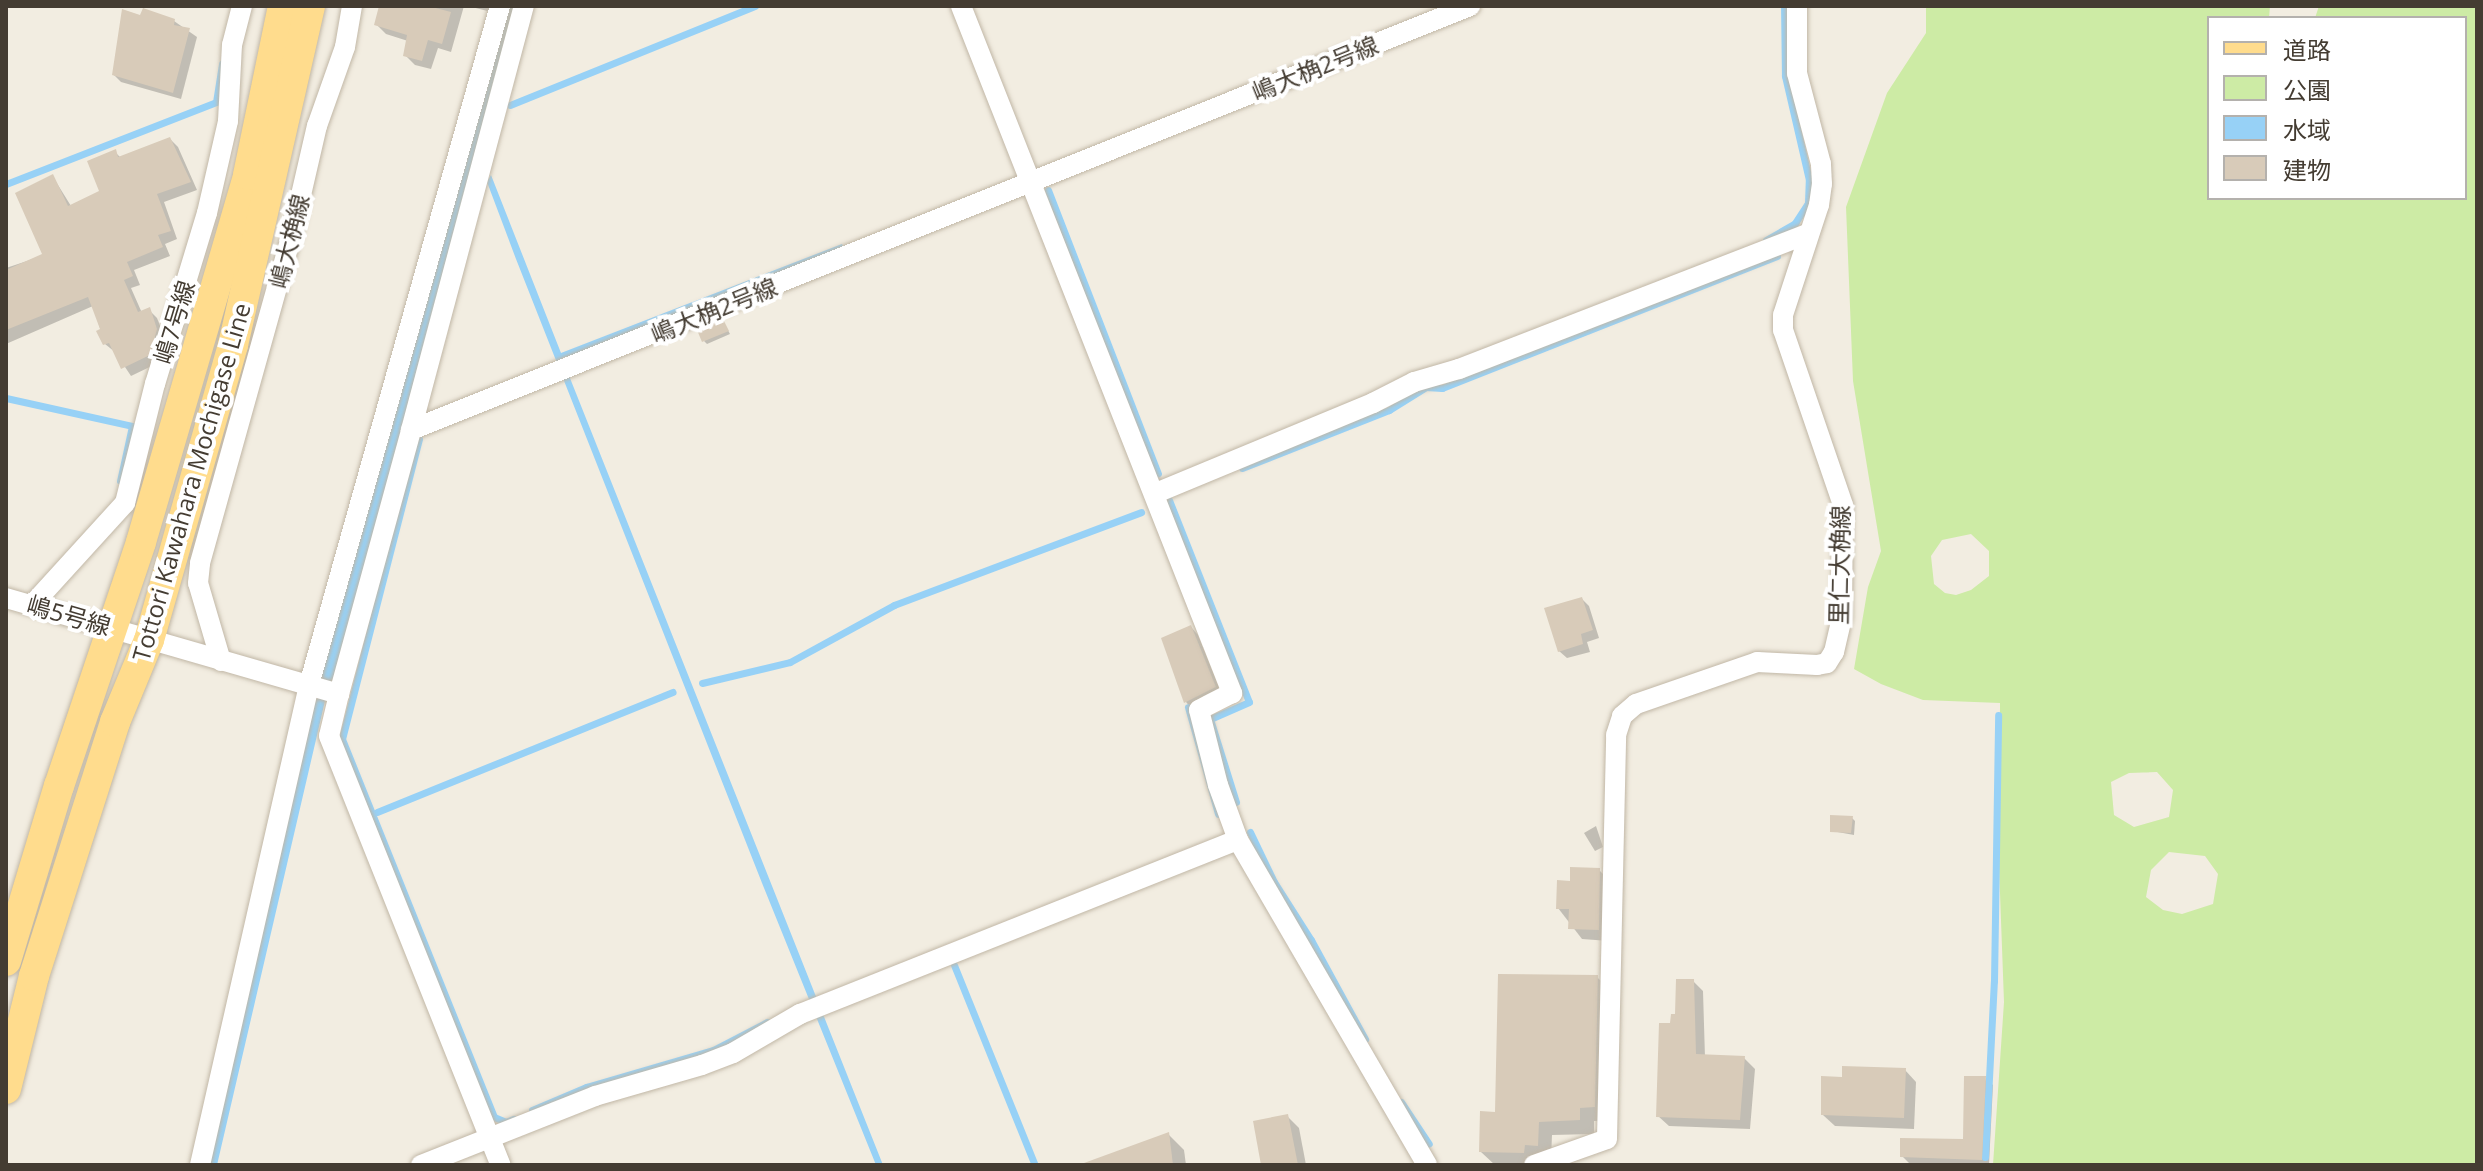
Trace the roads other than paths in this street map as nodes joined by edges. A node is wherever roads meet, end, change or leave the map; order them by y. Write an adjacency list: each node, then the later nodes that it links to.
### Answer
1 (242, 6): 15 (street, 嶋7号線)
2 (283, 6): 16 (main road, Tottori Kawahara Mochigase Line)
3 (310, 6): 16 (main road, Tottori Kawahara Mochigase Line)
4 (352, 6): 17 (street, 嶋大桷線)
5 (500, 6): 18 (street)
6 (524, 6): 12 (street)
7 (961, 6): 10 (street)
8 (1470, 6): 10 (street, 嶋大桷2号線)
9 (1797, 6): 11 (street, 里仁大桷線)
10 (1030, 181): 12 (street, 嶋大桷2号線); 13 (street)
11 (1809, 233): 13 (street); 28 (street, 里仁大桷線)
12 (411, 430): 19 (street)
13 (1156, 493): 20 (street)
14 (6, 598): 15 (street, 嶋5号線)
15 (33, 604): 16 (street, 嶋5号線)
16 (131, 634): 17 (street); 21 (main road, Tottori Kawahara Mochigase Line); 22 (main road, Tottori Kawahara Mochigase Line)
17 (221, 661): 18 (street)
18 (309, 685): 19 (street); 24 (street)
19 (339, 694): 23 (street)
20 (1238, 840): 23 (street); 27 (street)
21 (6, 961)
22 (6, 1089)
23 (490, 1138): 25 (street); 26 (street)
24 (200, 1165)
25 (421, 1165)
26 (501, 1165)
27 (1427, 1165)
28 (1534, 1165)

